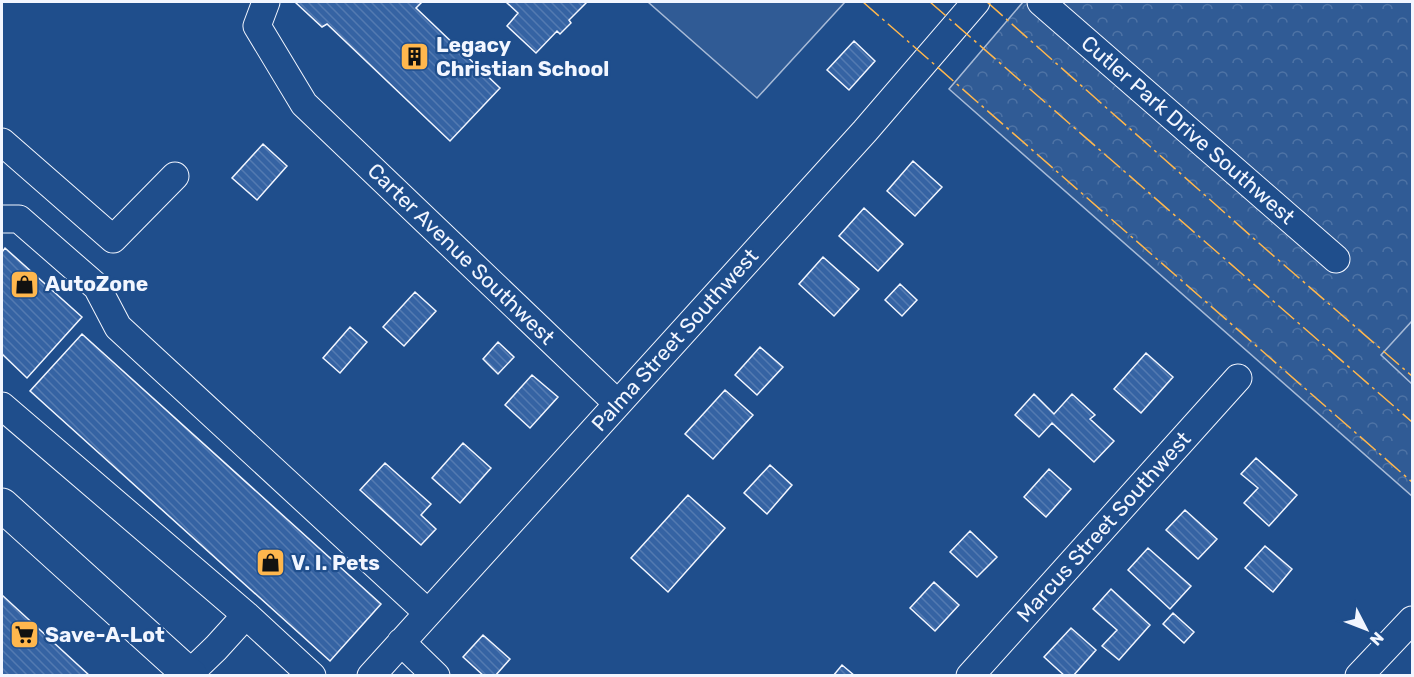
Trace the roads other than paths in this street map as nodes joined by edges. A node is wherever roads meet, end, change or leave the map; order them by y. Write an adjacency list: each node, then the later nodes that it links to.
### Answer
1 (266, 2): 9 (street, Carter Avenue Southwest)
2 (976, 2): 9 (street, Palma Street Southwest)
3 (1041, 2): 7 (street, Cutler Park Drive Southwest)
4 (2, 142): 5 (street)
5 (175, 176)
6 (2, 219): 12 (street)
7 (1336, 259)
8 (1238, 378): 20 (street, Marcus Street Southwest)
9 (618, 403): 12 (street, Palma Street Southwest)
10 (4, 414): 13 (street)
11 (2, 505): 16 (main road)
12 (428, 613): 15 (street, Palma Street Southwest)
13 (246, 615): 16 (street); 17 (street)
14 (1413, 620): 21 (street)
15 (401, 642): 18 (street, Palma Street Southwest); 19 (street)
16 (189, 675)
17 (312, 675)
18 (371, 675)
19 (436, 675)
20 (970, 675)
21 (1359, 675)

